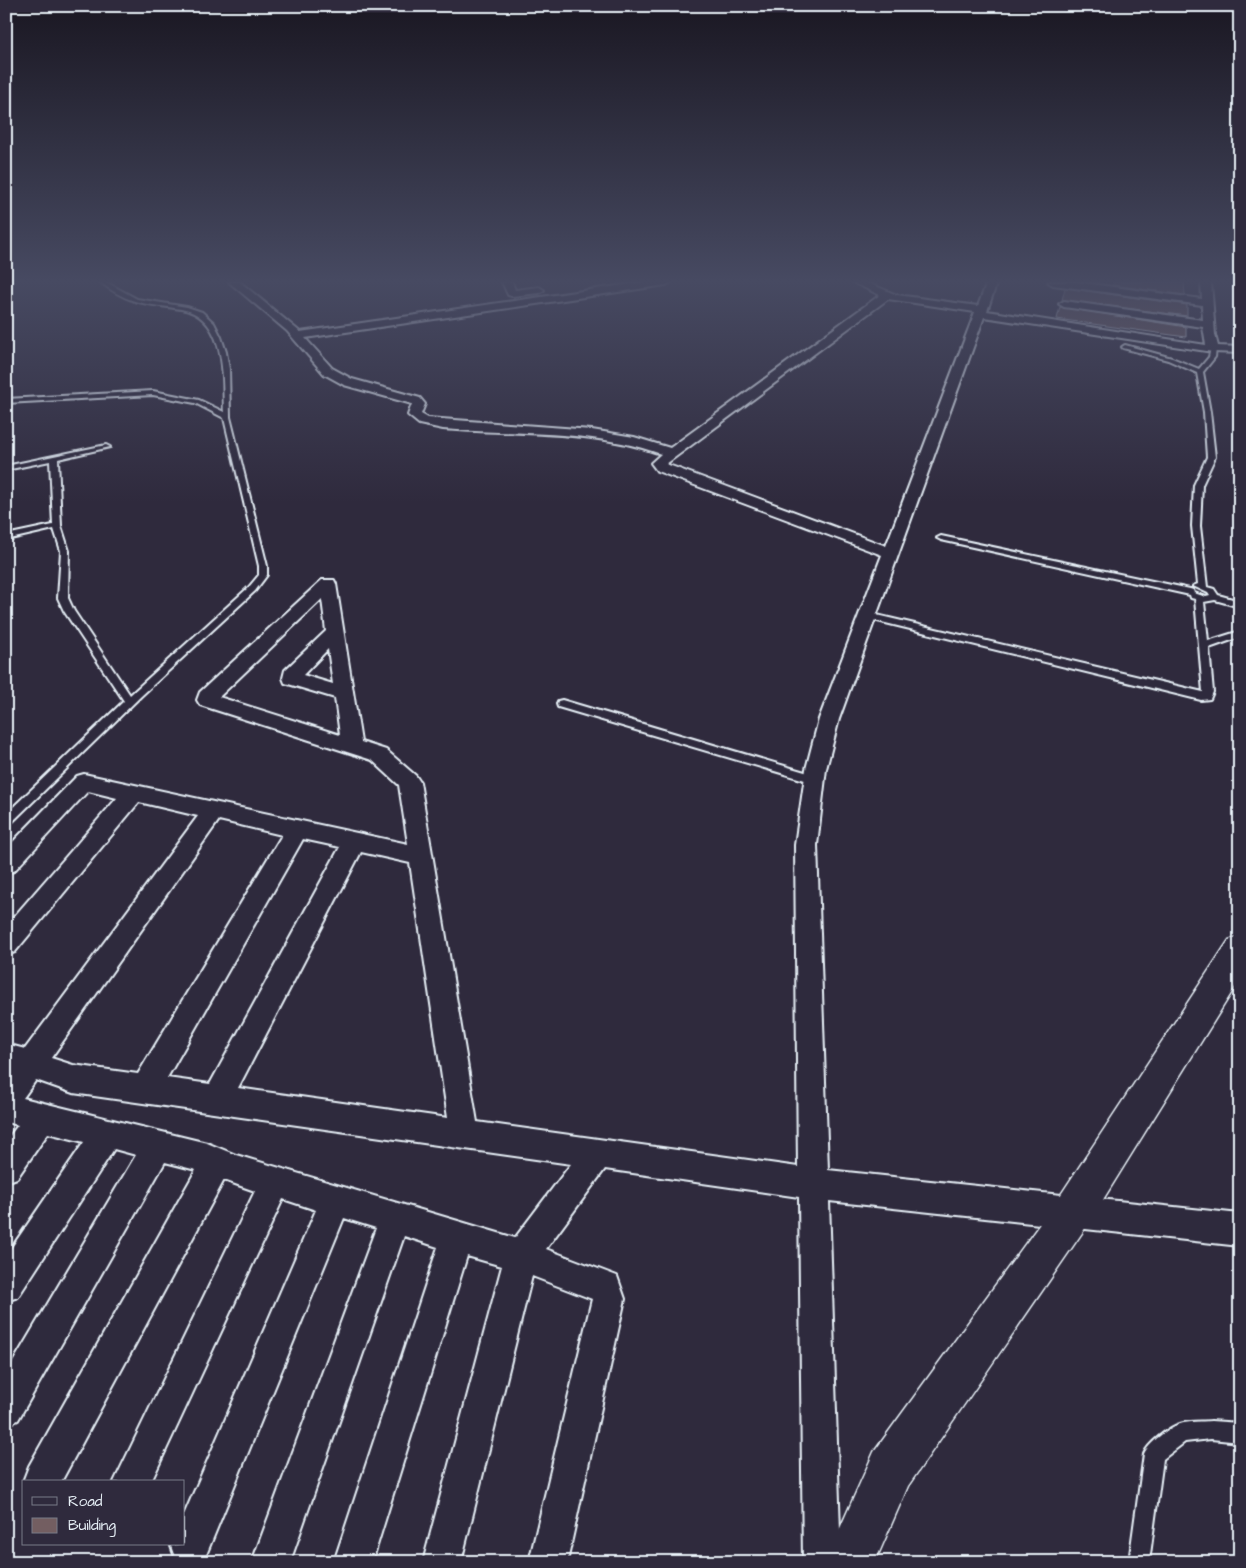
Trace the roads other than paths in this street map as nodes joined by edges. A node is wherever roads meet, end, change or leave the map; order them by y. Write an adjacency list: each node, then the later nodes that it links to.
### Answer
1 (222, 355): 9 (lane)
2 (314, 355): 11 (street)
3 (805, 355): 11 (street)
4 (965, 355): 17 (street)
5 (1156, 355): 7 (lane)
6 (1212, 355): 7 (lane)
7 (1200, 372): 18 (lane)
8 (6, 400): 9 (lane)
9 (228, 417): 28 (lane)
10 (106, 447): 12 (lane)
11 (671, 453): 17 (street)
12 (54, 458): 13 (lane); 14 (lane)
13 (6, 468)
14 (57, 526): 15 (lane); 28 (lane)
15 (6, 538)
16 (942, 538): 19 (lane)
17 (891, 553): 23 (street)
18 (1202, 587): 19 (lane); 20 (lane)
19 (1190, 592): 21 (lane)
20 (1215, 597): 21 (lane); 22 (lane)
21 (1199, 598): 26 (lane)
22 (1240, 604)
23 (868, 616): 26 (lane); 31 (street)
24 (335, 632): 27 (street); 27 (street); 30 (street)
25 (1240, 634): 26 (lane)
26 (1204, 646)
27 (344, 694): 30 (street)
28 (129, 701): 34 (lane)
29 (562, 704): 31 (lane)
30 (352, 747): 37 (street)
31 (815, 779): 54 (street)
32 (133, 794): 33 (street); 38 (street); 39 (street)
33 (214, 811): 35 (street); 41 (street)
34 (6, 821)
35 (298, 828): 36 (street); 42 (street)
36 (355, 841): 37 (street); 44 (street)
37 (420, 856): 48 (street)
38 (6, 864)
39 (6, 944)
40 (1240, 950): 56 (street)
41 (18, 1061): 42 (street); 43 (street)
42 (145, 1089): 44 (street)
43 (6, 1098)
44 (218, 1099): 48 (street)
45 (6, 1108): 46 (street)
46 (42, 1116): 47 (street); 52 (street)
47 (108, 1132): 49 (street); 61 (street)
48 (466, 1135): 50 (street)
49 (159, 1145): 51 (street); 62 (street)
50 (598, 1154): 54 (street); 60 (street)
51 (217, 1163): 53 (street); 64 (street)
52 (6, 1167)
53 (275, 1182): 55 (street); 65 (street)
54 (814, 1184): 56 (street); 71 (street)
55 (336, 1200): 57 (street); 66 (street)
56 (1072, 1213): 58 (street); 72 (street)
57 (396, 1218): 59 (street); 67 (street)
58 (1240, 1230)
59 (457, 1237): 60 (street); 68 (street)
60 (521, 1256): 69 (street); 70 (street)
61 (6, 1285)
62 (6, 1408)
63 (1240, 1433): 73 (lane)
64 (42, 1479)
65 (133, 1480)
66 (190, 1546)
67 (271, 1562)
68 (353, 1562)
69 (442, 1562)
70 (548, 1562)
71 (822, 1562)
72 (850, 1562)
73 (1139, 1562)

